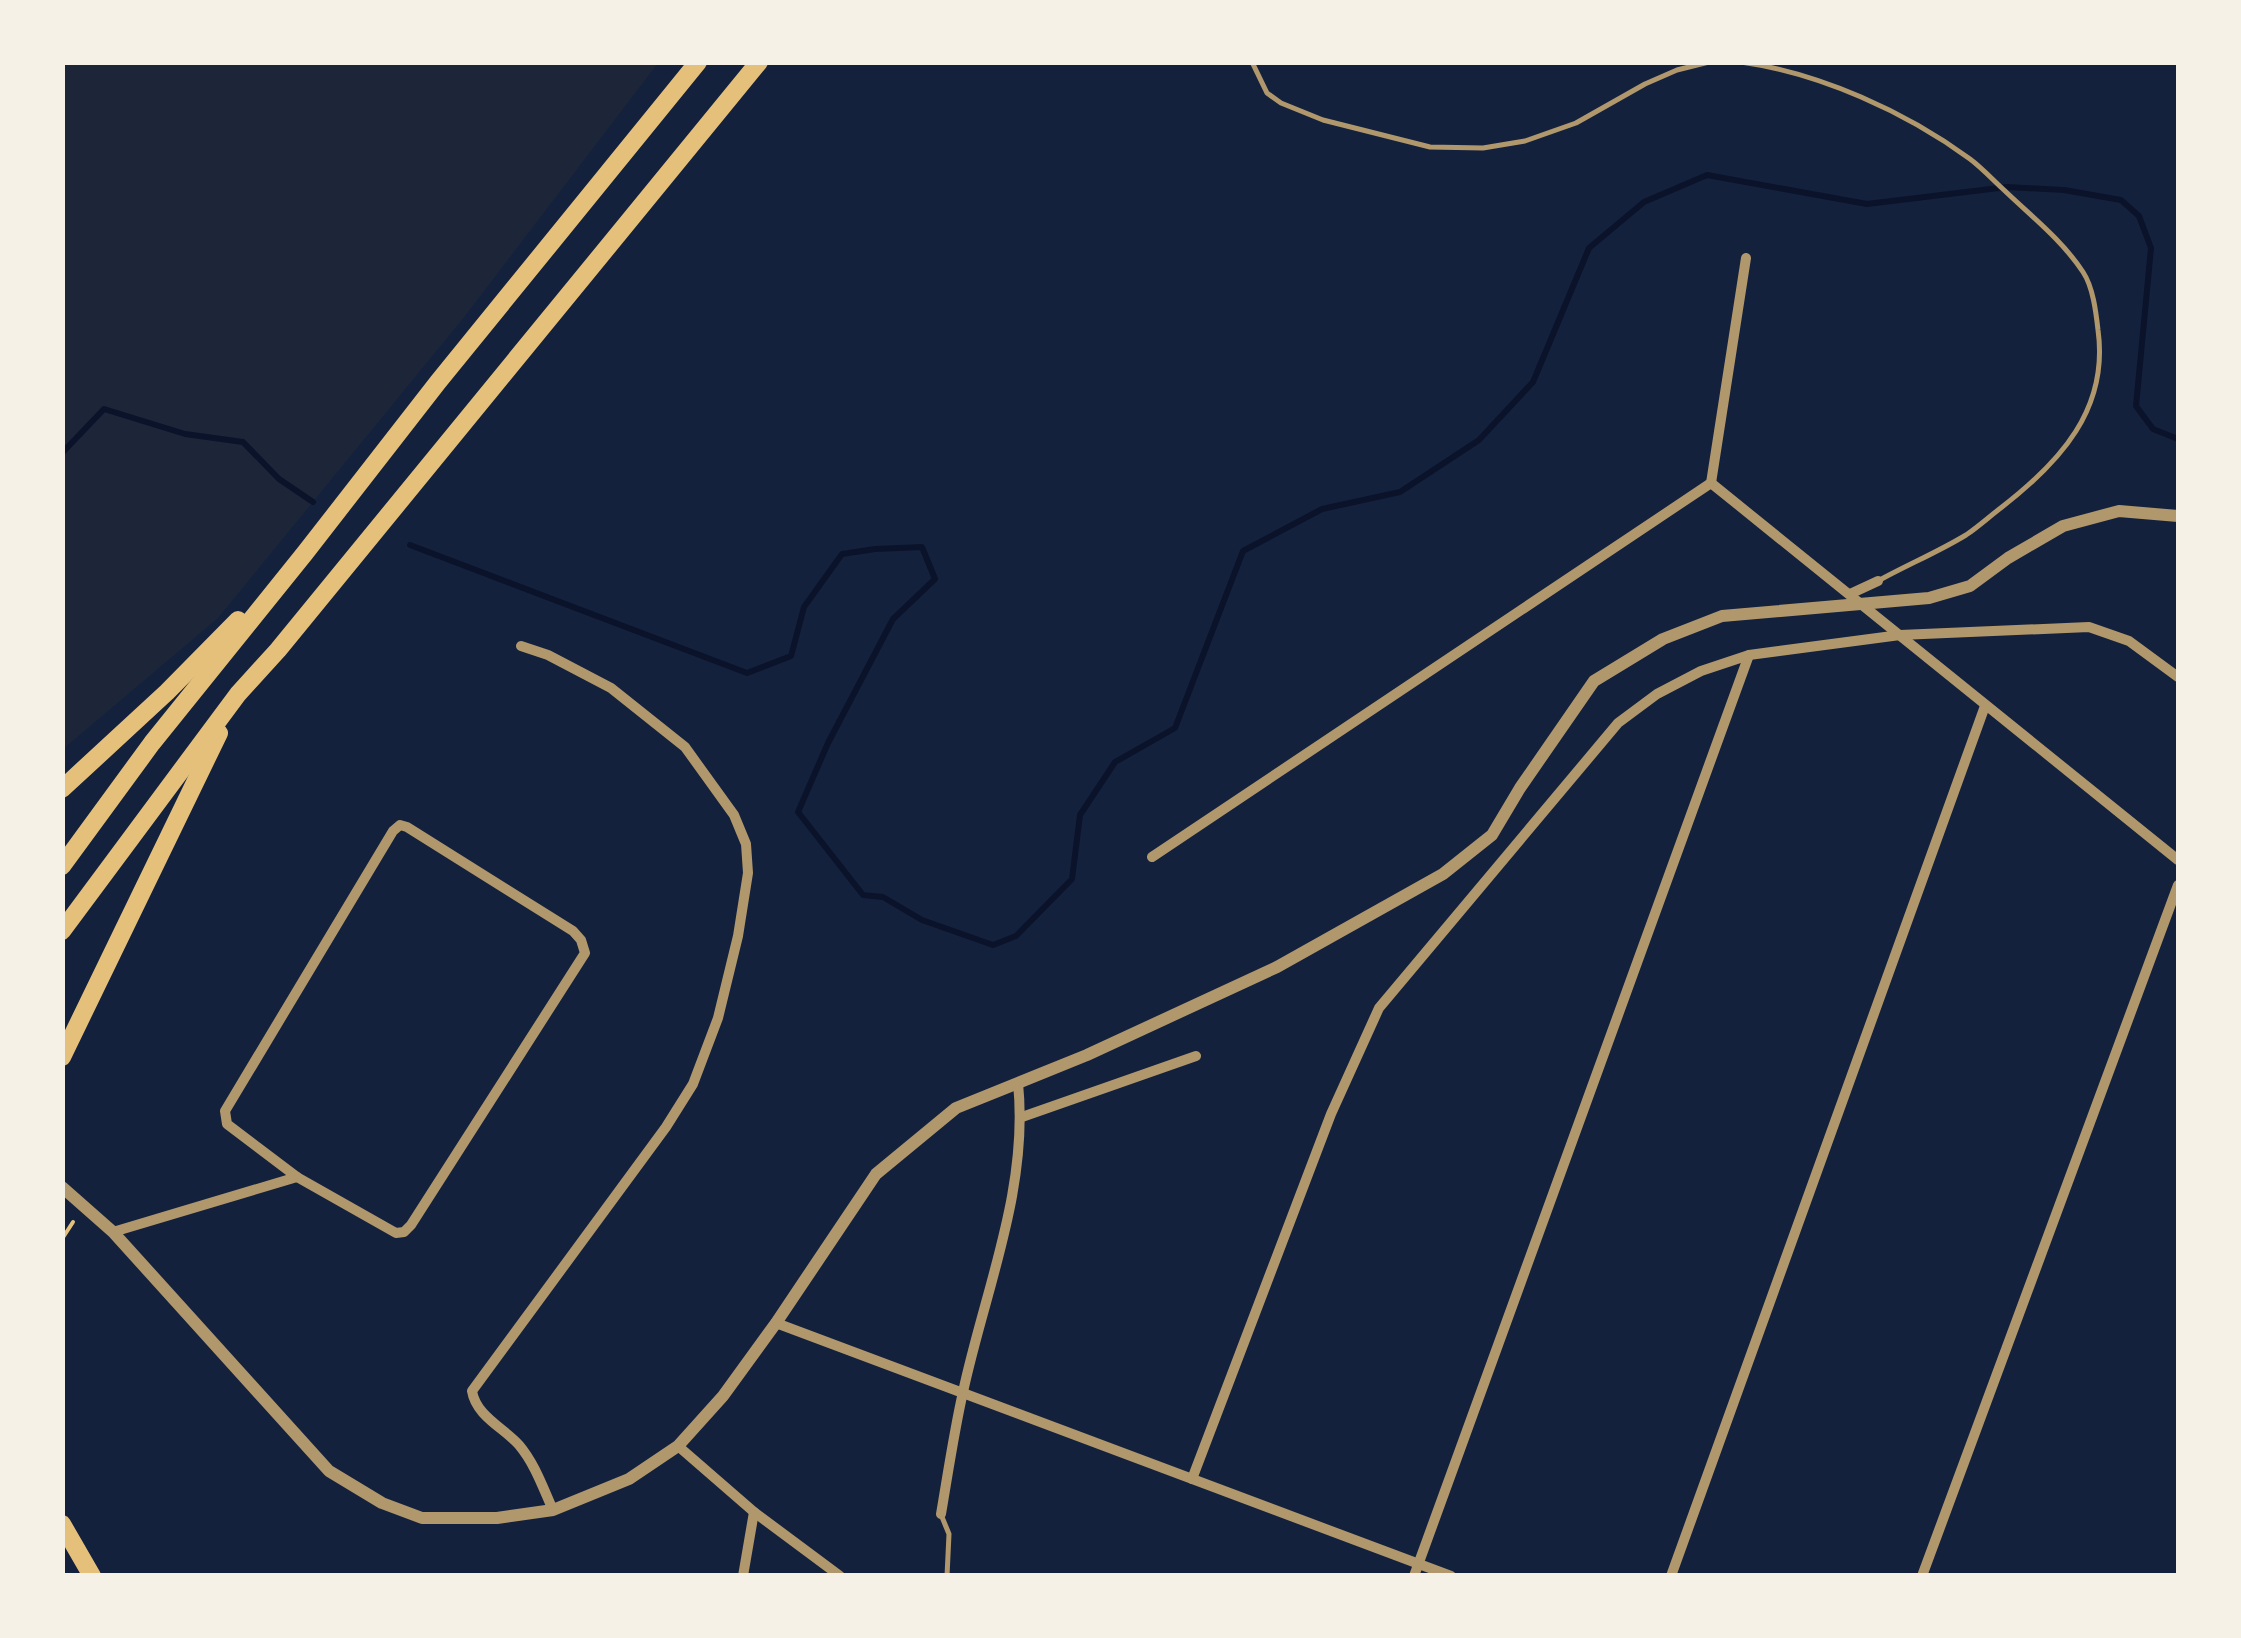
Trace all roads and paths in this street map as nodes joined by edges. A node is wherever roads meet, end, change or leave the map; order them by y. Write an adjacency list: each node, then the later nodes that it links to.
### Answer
1 (698, 62): 9 (highway)
2 (759, 62): 17 (highway)
3 (1252, 62): 4 (lane)
4 (1709, 62)
5 (1741, 62): 10 (lane)
6 (1746, 258): 7 (street)
7 (1711, 484): 11 (street); 20 (street)
8 (2178, 516): 12 (street)
9 (305, 553): 19 (highway); 22 (highway)
10 (1878, 580): 11 (street)
11 (1850, 594): 12 (street)
12 (1862, 603): 13 (street); 27 (street)
13 (1900, 635): 15 (street); 16 (street); 18 (street)
14 (521, 646): 38 (street)
15 (1750, 655): 37 (street); 42 (street)
16 (2178, 677)
17 (238, 694): 24 (highway); 26 (highway)
18 (1985, 706): 21 (street); 48 (street)
19 (62, 788)
20 (1152, 857)
21 (2178, 860)
22 (62, 866)
23 (2178, 885): 49 (street)
24 (62, 931)
25 (1196, 1056): 28 (street)
26 (62, 1057)
27 (1018, 1083): 28 (street); 34 (street)
28 (1022, 1117): 35 (street)
29 (297, 1177): 29 (street); 32 (street)
30 (62, 1187): 32 (street)
31 (76, 1218): 33 (path)
32 (113, 1232): 38 (street)
33 (62, 1239)
34 (776, 1324): 35 (street); 36 (street)
35 (963, 1392): 37 (street); 40 (street)
36 (678, 1446): 38 (street); 39 (street)
37 (1192, 1479): 42 (street)
38 (553, 1510)
39 (754, 1512): 44 (street); 45 (street)
40 (941, 1514): 46 (lane)
41 (62, 1524): 43 (highway)
42 (1416, 1570): 47 (street)
43 (92, 1576)
44 (742, 1576)
45 (840, 1576)
46 (947, 1576)
47 (1452, 1576)
48 (1671, 1576)
49 (1922, 1576)

